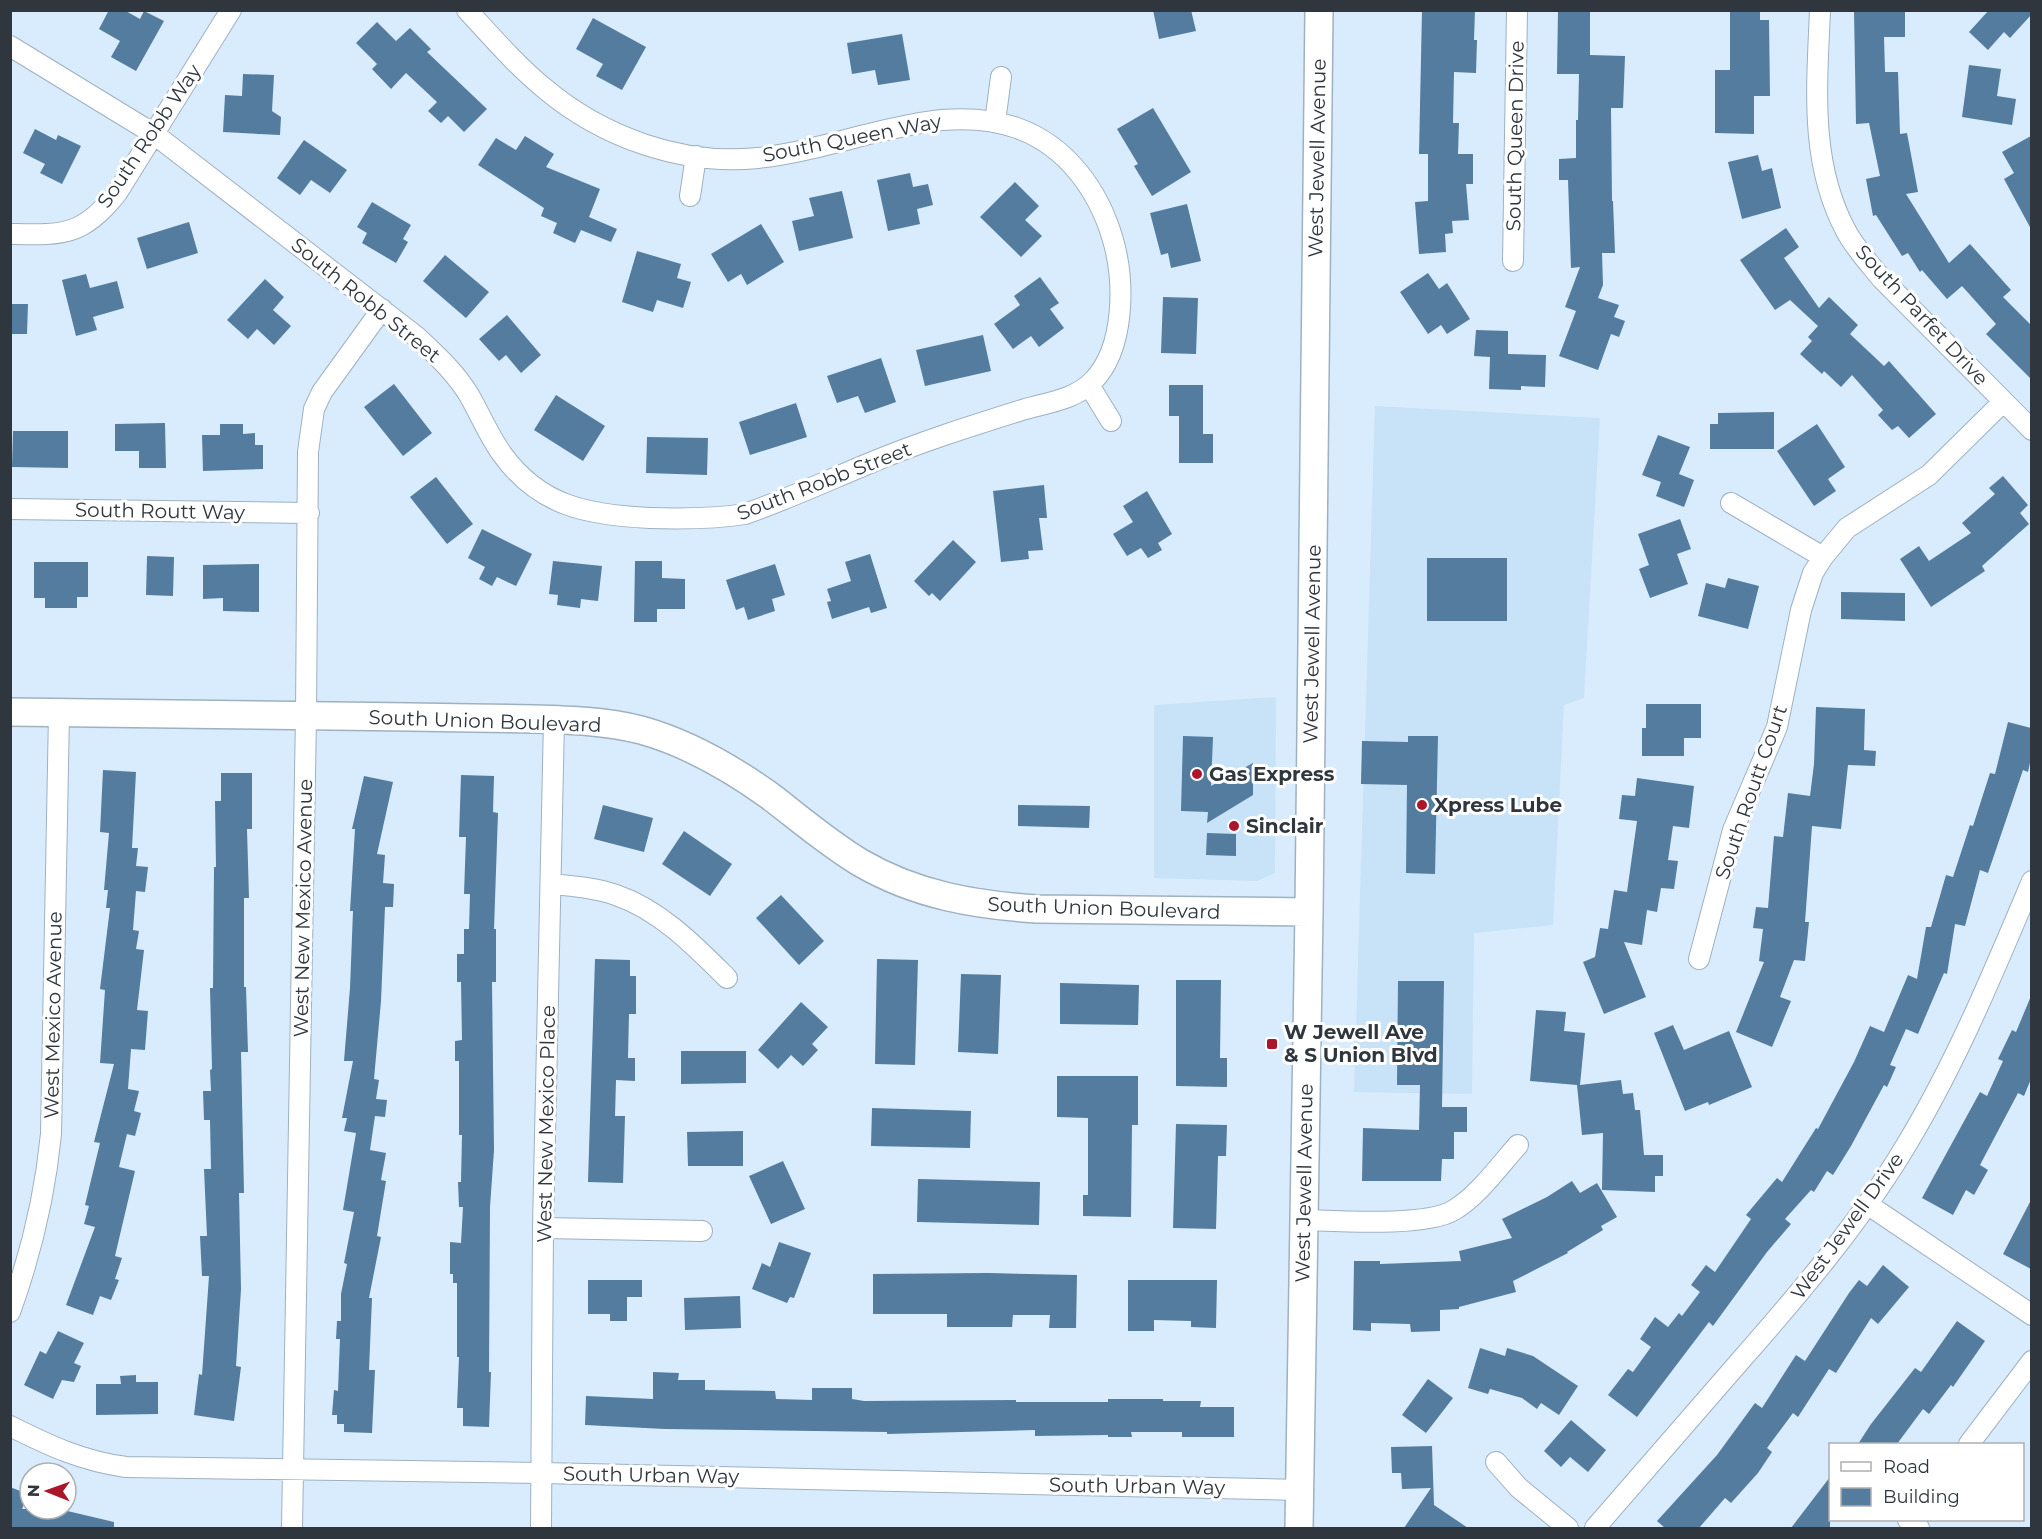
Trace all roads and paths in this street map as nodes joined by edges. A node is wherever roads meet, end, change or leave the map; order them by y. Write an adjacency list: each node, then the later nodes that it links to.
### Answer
1 (231, 10): 9 (street, South Robb Way)
2 (467, 10): 10 (street, South Queen Way)
3 (1319, 10): 29 (main road, West Jewell Avenue)
4 (1517, 10): 13 (street, South Queen Drive)
5 (1820, 10): 16 (street, South Parfet Drive)
6 (10, 46): 9 (street, South Robb Street)
7 (1000, 77): 8 (street)
8 (995, 122): 10 (street, South Queen Way); 15 (street, South Queen Way)
9 (154, 134): 12 (street, South Robb Way); 14 (street, South Robb Street)
10 (696, 156): 11 (street)
11 (690, 196)
12 (10, 234)
13 (1513, 261)
14 (382, 309): 15 (street, South Robb Street); 21 (street, West New Mexico Avenue)
15 (1089, 386): 17 (street)
16 (2003, 402): 18 (street, South Parfet Drive); 22 (street, South Routt Court)
17 (1111, 421)
18 (2031, 430)
19 (1731, 503): 22 (street)
20 (10, 509): 21 (street, South Routt Way)
21 (309, 513): 25 (street, West New Mexico Avenue)
22 (1823, 557): 30 (street, South Routt Court)
23 (10, 712): 24 (main road, South Union Boulevard)
24 (59, 712): 25 (main road, South Union Boulevard); 37 (street, West Mexico Avenue)
25 (306, 716): 26 (main road, South Union Boulevard); 43 (street, West New Mexico Avenue)
26 (554, 720): 28 (street, West New Mexico Place); 29 (main road, South Union Boulevard)
27 (2031, 881): 33 (street, West Jewell Drive)
28 (552, 884): 31 (street); 35 (street, West New Mexico Place)
29 (1309, 912): 34 (main road, West Jewell Avenue)
30 (1699, 959)
31 (727, 978)
32 (1518, 1144): 34 (street)
33 (1867, 1204): 38 (street); 50 (street, West Jewell Drive)
34 (1304, 1220): 45 (main road, West Jewell Avenue)
35 (543, 1228): 36 (street); 44 (street, West New Mexico Place)
36 (702, 1231)
37 (10, 1312)
38 (2031, 1315)
39 (2031, 1361): 41 (street)
40 (10, 1426): 43 (street, South Urban Way)
41 (1970, 1443)
42 (1496, 1462): 49 (street)
43 (293, 1471): 44 (street, South Urban Way); 46 (street, West New Mexico Avenue)
44 (542, 1473): 45 (street, South Urban Way); 47 (street, West New Mexico Place)
45 (1300, 1490): 48 (main road, West Jewell Avenue)
46 (292, 1528)
47 (541, 1528)
48 (1299, 1528)
49 (1568, 1528)
50 (1595, 1528)

